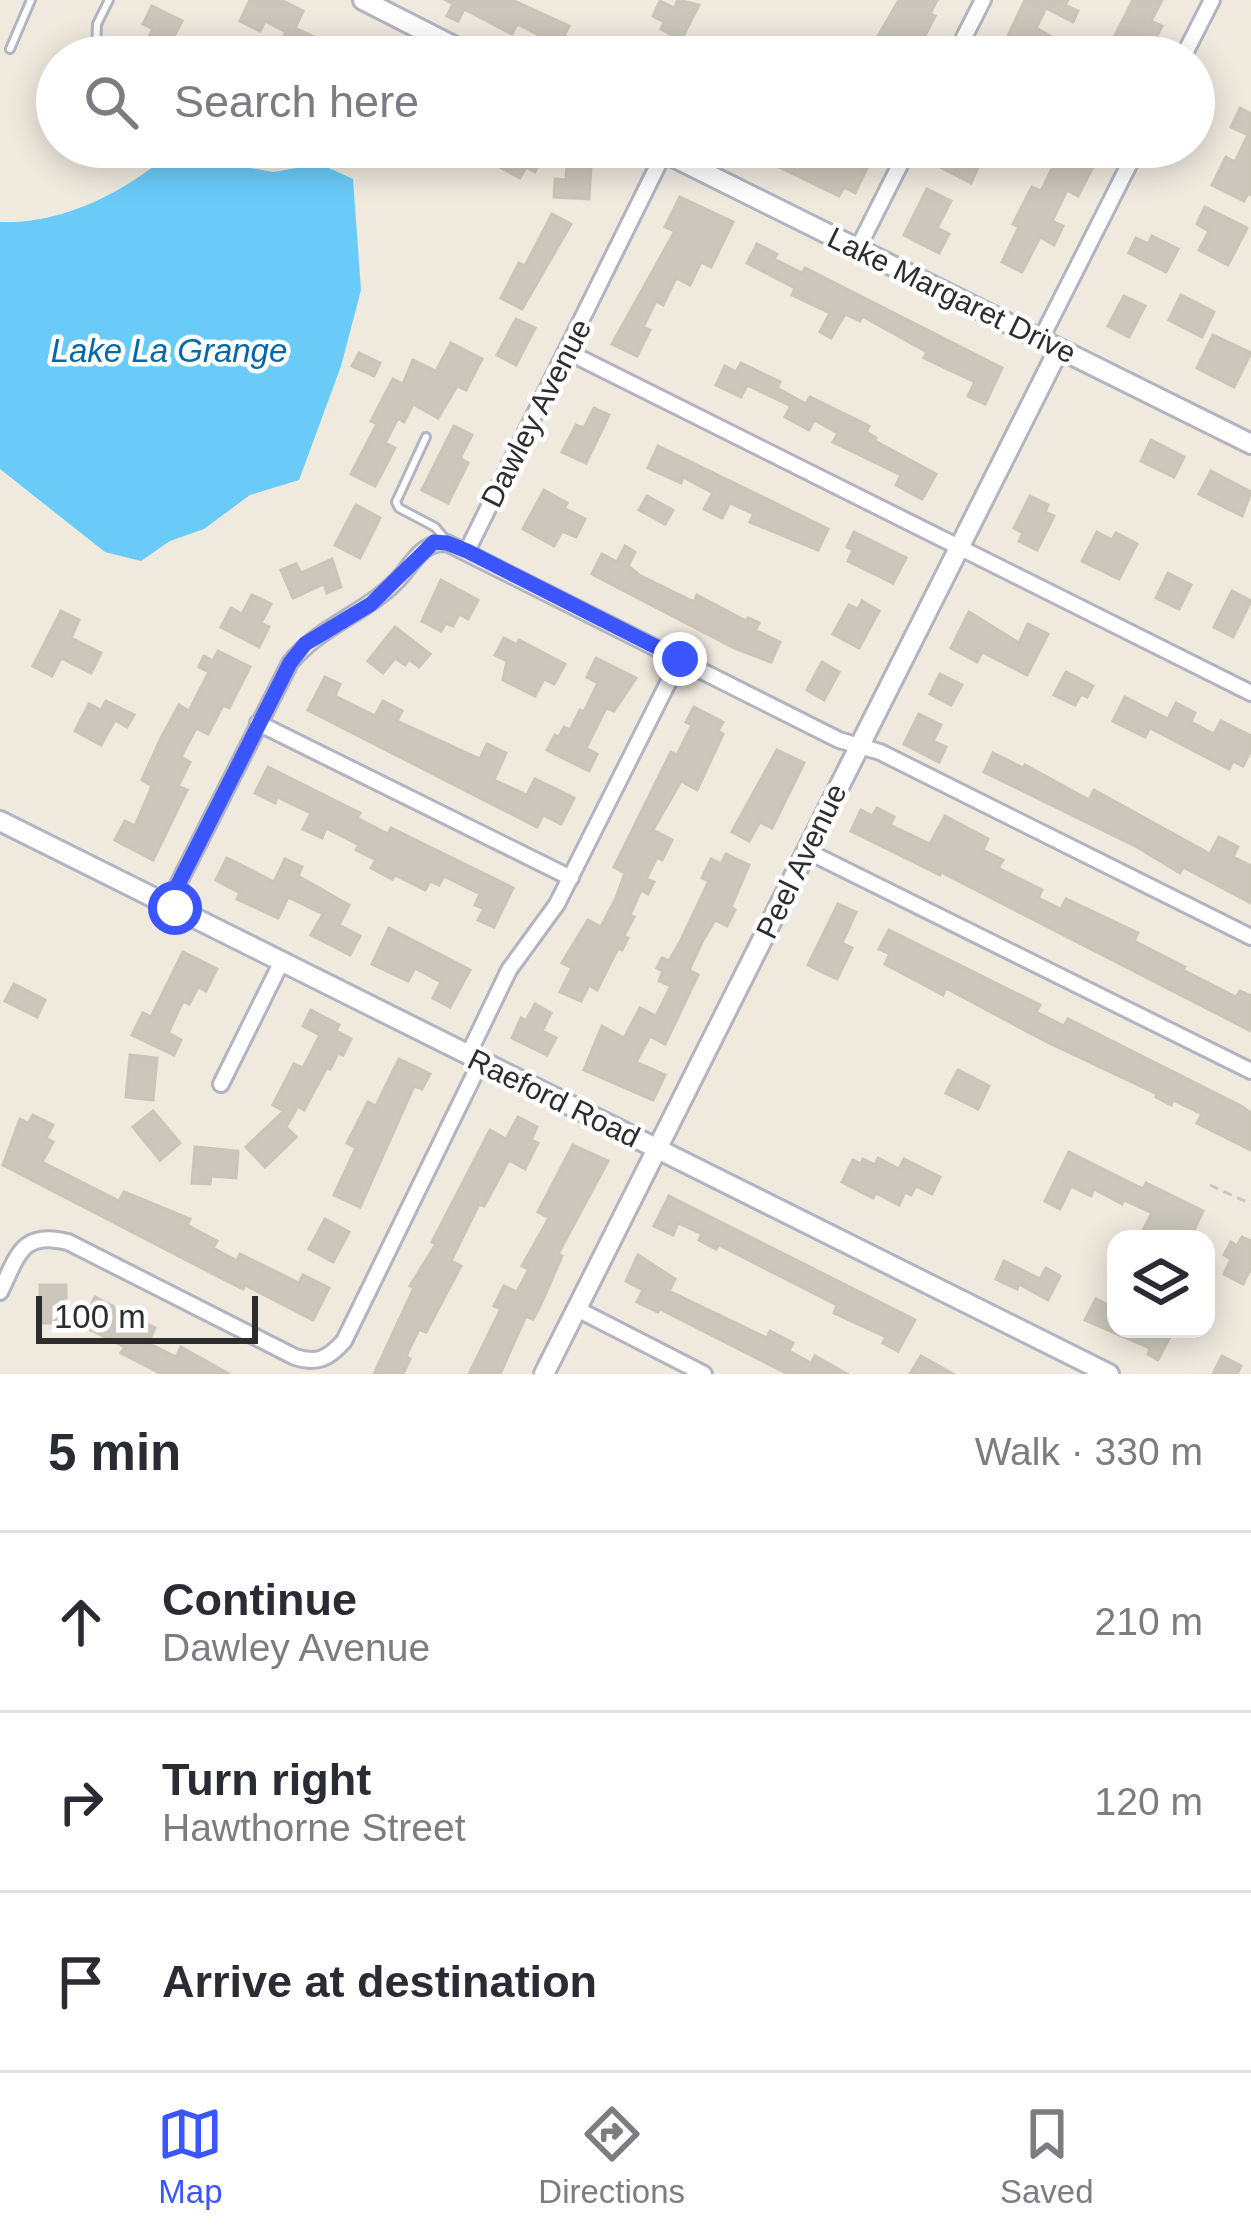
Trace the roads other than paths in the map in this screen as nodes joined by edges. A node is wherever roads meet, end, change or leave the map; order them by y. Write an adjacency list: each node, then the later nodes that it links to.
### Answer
1 (31, 0): 10 (lane)
2 (109, 0): 6 (lane)
3 (363, 0): 7 (street)
4 (983, 0): 8 (street)
5 (1212, 0): 9 (street)
6 (97, 36)
7 (434, 36)
8 (965, 36)
9 (1194, 36)
10 (10, 49)
11 (650, 168): 18 (street, Dawley Avenue)
12 (695, 168): 15 (street, Lake Margaret Drive)
13 (898, 168): 15 (street)
14 (1127, 168): 16 (street)
15 (858, 248): 16 (street, Lake Margaret Drive)
16 (1040, 339): 17 (street, Lake Margaret Drive)
17 (1059, 349): 20 (street, Lake Margaret Drive); 22 (street, Peel Avenue)
18 (568, 352): 22 (street); 23 (street, Dawley Avenue)
19 (425, 437): 21 (lane)
20 (1251, 444)
21 (447, 543): 23 (street); 26 (street)
22 (958, 548): 25 (street); 27 (street, Peel Avenue)
23 (467, 551): 24 (street)
24 (680, 659): 27 (street); 30 (street)
25 (1251, 693)
26 (258, 722): 30 (street); 31 (street)
27 (859, 746): 29 (street, Peel Avenue); 32 (street)
28 (0, 821): 31 (street, Raeford Road)
29 (807, 850): 35 (street); 37 (street, Peel Avenue)
30 (571, 878): 34 (street)
31 (168, 904): 33 (street, Raeford Road)
32 (1251, 937)
33 (281, 963): 34 (street, Raeford Road); 36 (street)
34 (474, 1058): 37 (street, Raeford Road); 38 (street)
35 (1251, 1071)
36 (221, 1084)
37 (657, 1149): 39 (street, Peel Avenue); 40 (street, Raeford Road)
38 (0, 1292)
39 (577, 1309): 41 (street, Peel Avenue); 42 (street)
40 (1085, 1369): 43 (street, Raeford Road)
41 (544, 1374)
42 (704, 1374)
43 (1109, 1374)

